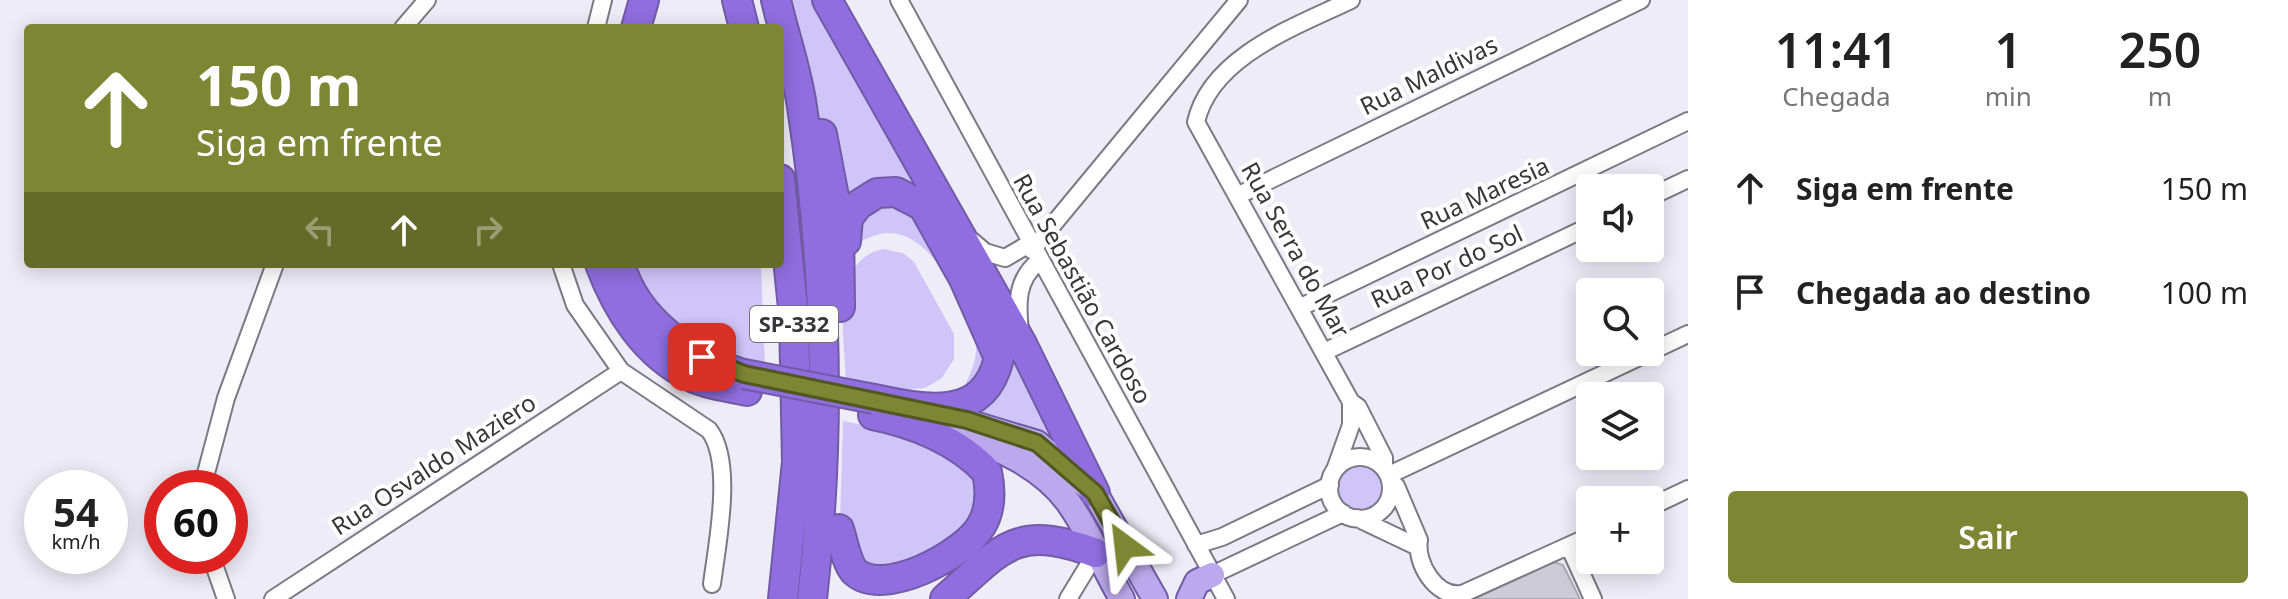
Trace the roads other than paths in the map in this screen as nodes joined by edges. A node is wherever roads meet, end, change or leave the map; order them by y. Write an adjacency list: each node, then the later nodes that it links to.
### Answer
1 (427, 0): 13 (street)
2 (603, 0): 14 (street)
3 (644, 0): 15 (highway)
4 (737, 0): 16 (highway)
5 (776, 0): 17 (highway, SP-332)
6 (795, 0): 32 (highway)
7 (827, 0): 24 (highway)
8 (1239, 0): 26 (street)
9 (1351, 0): 22 (street, Rua Serra do Mar)
10 (1608, 0): 12 (street)
11 (900, 2): 26 (street, Rua Sebastião Cardoso)
12 (1633, 3): 22 (street, Rua Maldivas)
13 (406, 24)
14 (597, 24)
15 (637, 24)
16 (743, 24)
17 (782, 24)
18 (784, 32): 63 (highway, SP-332)
19 (1688, 121): 33 (street, Rua Maresia)
20 (1688, 179): 21 (street)
21 (1664, 190)
22 (1237, 196): 33 (street, Rua Serra do Mar)
23 (784, 219): 62 (highway, SP-332)
24 (959, 230): 26 (street); 35 (highway)
25 (1576, 233): 36 (street, Rua Por do Sol)
26 (1033, 252): 35 (street); 51 (street, Rua Sebastião Cardoso)
27 (274, 268): 41 (street)
28 (562, 268): 37 (street)
29 (601, 268): 38 (highway)
30 (622, 268): 38 (highway)
31 (771, 268): 61 (highway)
32 (840, 289): 40 (highway); 49 (highway)
33 (1301, 307): 36 (street, Rua Serra do Mar)
34 (1688, 334): 42 (street)
35 (1022, 344): 45 (highway)
36 (1324, 352): 39 (street, Rua Serra do Mar)
37 (621, 371): 58 (street); 60 (street, Rua Osvaldo Maziero)
38 (745, 383): 40 (highway, bridge)
39 (1351, 402): 42 (street, Rua Serra do Mar); 43 (street)
40 (886, 409): 45 (main road); 49 (highway); 55 (main road)
41 (207, 470)
42 (1388, 475): 43 (street); 47 (street); 54 (street, Rua Serra do Mar)
43 (1332, 477): 47 (street); 48 (street)
44 (1688, 489): 46 (street)
45 (1095, 493): 68 (main road)
46 (1664, 500)
47 (1350, 515): 52 (street); 54 (street)
48 (1263, 518): 51 (street); 52 (street)
49 (839, 529): 64 (highway)
50 (1576, 543): 53 (street)
51 (1196, 545): 57 (street, Rua Sebastião Cardoso)
52 (1274, 545): 57 (street)
53 (1569, 546): 54 (street, Rua Serra do Mar); 71 (street)
54 (1418, 547)
55 (1096, 553): 65 (highway); 66 (street); 67 (main road)
56 (217, 574): 59 (street)
57 (1212, 575): 69 (main road); 70 (street, Rua Sebastião Cardoso)
58 (712, 584)
59 (226, 599)
60 (273, 599)
61 (766, 599)
62 (783, 599)
63 (812, 599)
64 (830, 599)
65 (945, 599)
66 (1068, 599)
67 (1122, 599)
68 (1155, 599)
69 (1189, 599)
70 (1226, 599)
71 (1593, 599)

